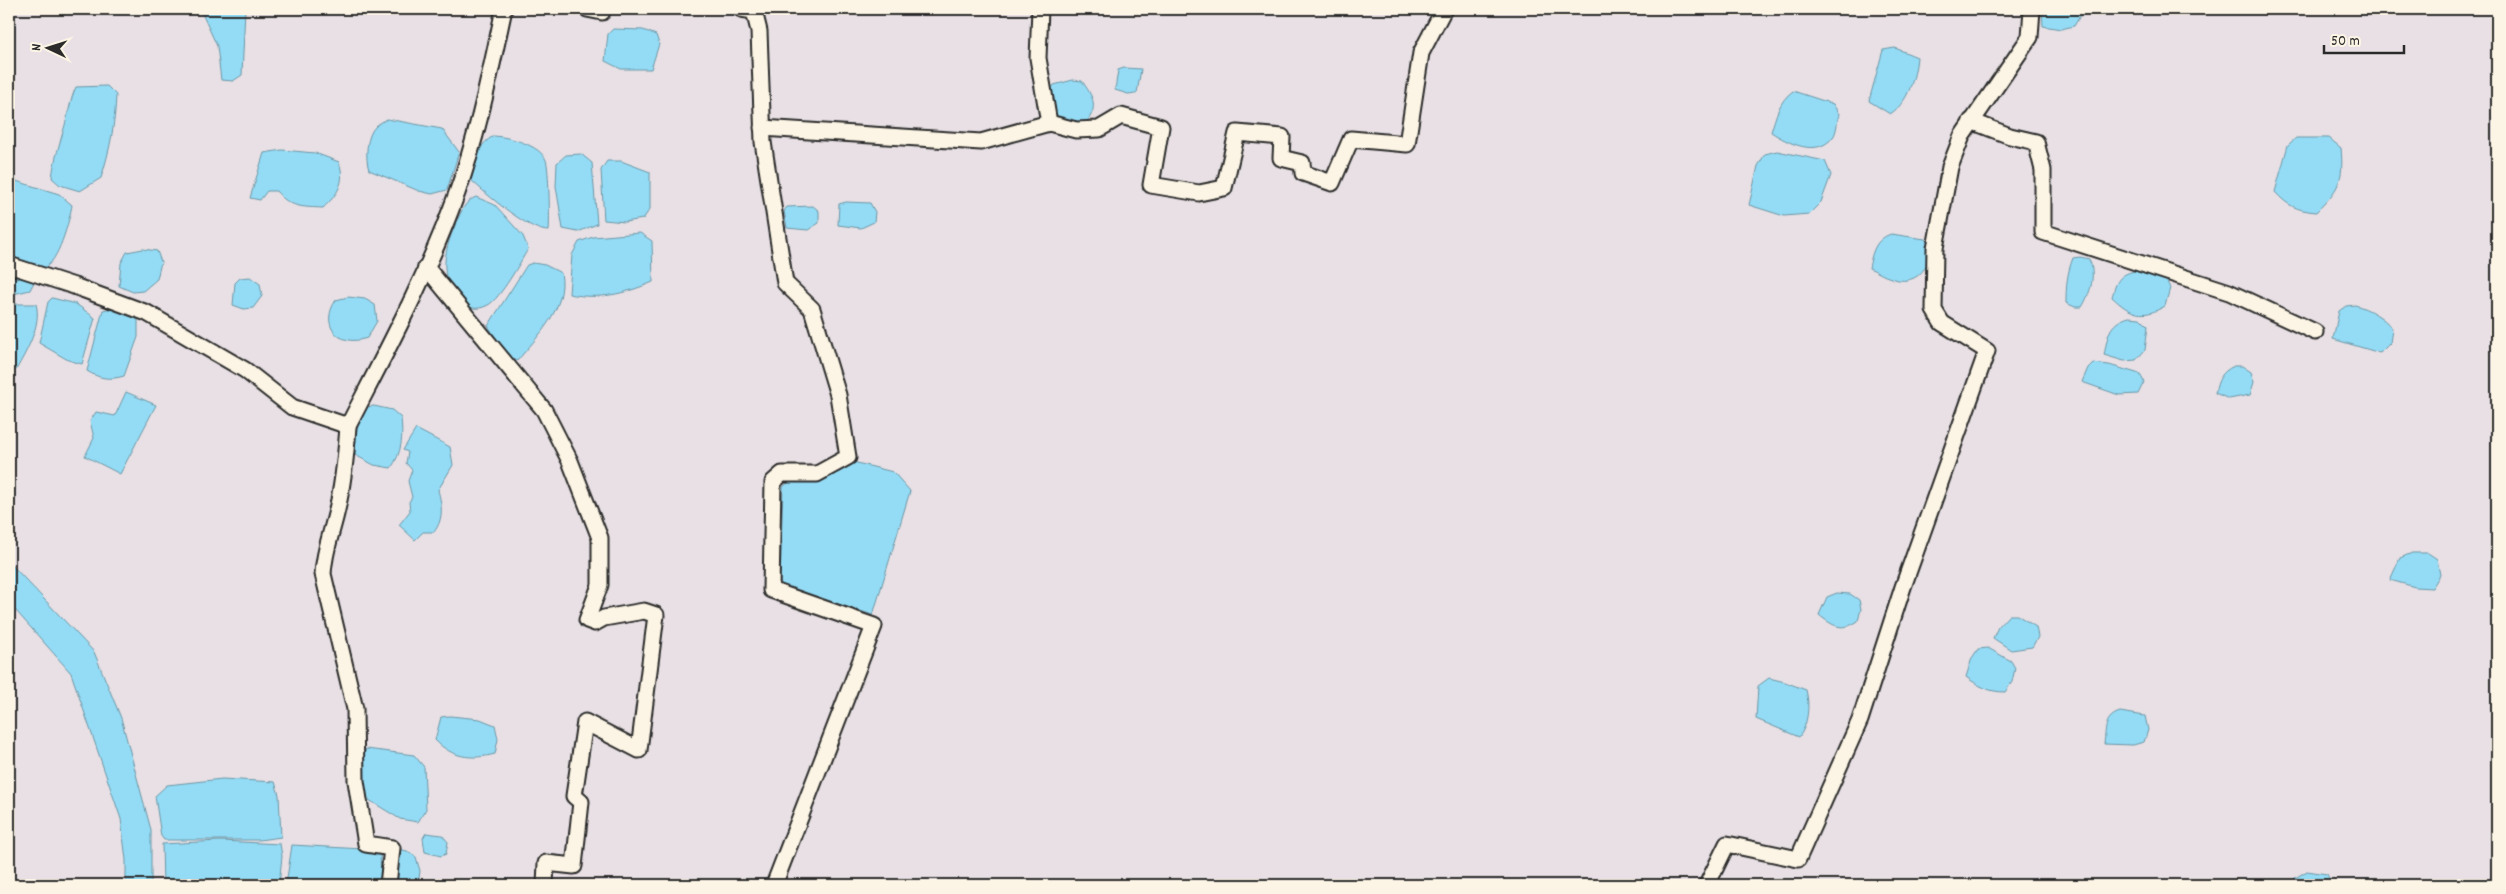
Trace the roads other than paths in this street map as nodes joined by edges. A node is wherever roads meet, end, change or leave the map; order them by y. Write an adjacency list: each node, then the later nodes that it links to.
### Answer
1 (504, 9): 12 (street)
2 (587, 9): 3 (street)
3 (603, 9)
4 (1040, 9): 9 (street)
5 (1444, 9): 9 (street)
6 (2032, 9): 8 (street)
7 (750, 10): 10 (street)
8 (1971, 121): 13 (street); 18 (street)
9 (1049, 123): 10 (street)
10 (762, 128): 17 (street)
11 (9, 265): 14 (street)
12 (426, 267): 14 (street); 16 (street)
13 (2315, 332)
14 (348, 426): 15 (street)
15 (388, 885)
16 (545, 885)
17 (774, 885)
18 (1707, 885)

